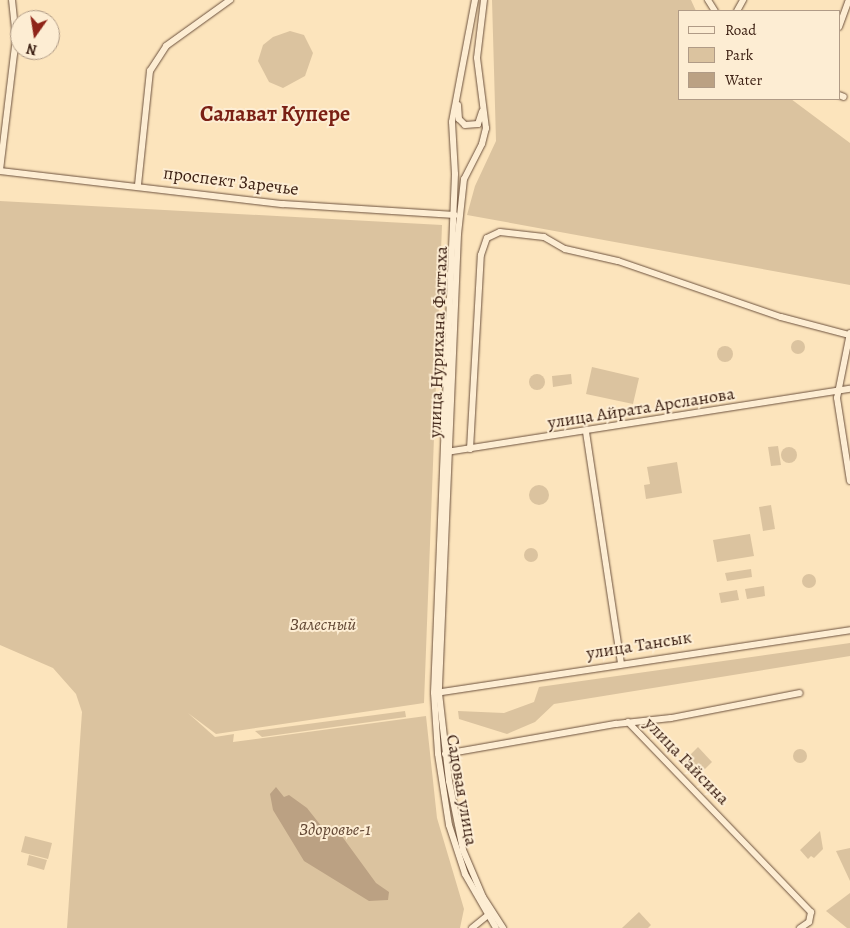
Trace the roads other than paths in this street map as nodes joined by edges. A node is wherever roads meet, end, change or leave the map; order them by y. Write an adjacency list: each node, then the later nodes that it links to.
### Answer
1 (12, 0): 9 (street)
2 (230, 0): 10 (street)
3 (475, 0): 7 (street, улица Нурихана Фаттаха)
4 (484, 0): 8 (street, улица Нурихана Фаттаха)
5 (849, 0): 6 (street)
6 (840, 23)
7 (457, 99): 8 (street); 11 (street, улица Нурихана Фаттаха)
8 (484, 106): 11 (street, улица Нурихана Фаттаха)
9 (0, 171): 10 (street, проспект Заречье)
10 (138, 185): 11 (street, проспект Заречье)
11 (455, 215): 17 (street, улица Нурихана Фаттаха)
12 (850, 334): 14 (street); 16 (street)
13 (850, 389): 14 (street, улица Айрата Арсланова)
14 (838, 391): 15 (street, улица Айрата Арсланова); 18 (street)
15 (586, 432): 16 (street, улица Айрата Арсланова); 20 (street)
16 (470, 449): 17 (street, улица Айрата Арсланова)
17 (446, 452): 21 (street, улица Нурихана Фаттаха)
18 (850, 482)
19 (850, 630): 20 (street, улица Тансык)
20 (621, 663): 21 (street, улица Тансык)
21 (436, 693): 24 (street, Садовая улица); 25 (street, Садовая улица)
22 (800, 693): 23 (street)
23 (628, 722): 24 (street, улица Гайсина); 29 (street, улица Гайсина)
24 (444, 754): 25 (street, Садовая улица)
25 (489, 914): 26 (street); 27 (street); 28 (street)
26 (472, 928)
27 (496, 928)
28 (503, 928)
29 (800, 928)

